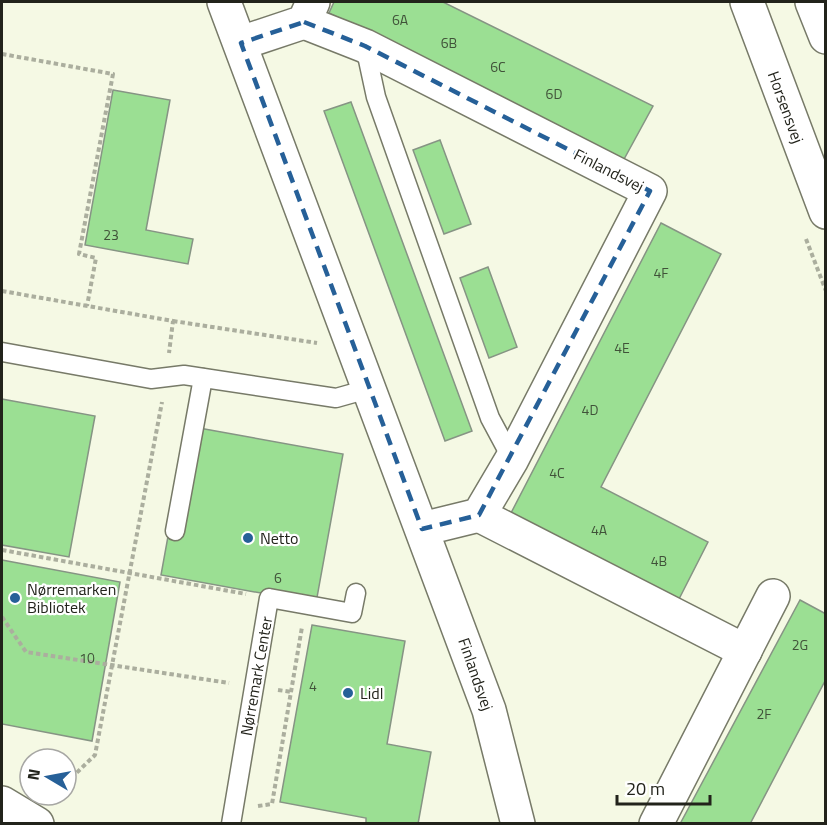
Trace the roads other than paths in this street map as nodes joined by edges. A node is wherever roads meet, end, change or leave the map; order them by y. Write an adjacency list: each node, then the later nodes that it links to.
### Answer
1 (224, 2): 6 (street, Finlandsvej)
2 (747, 2): 8 (street, Horsensvej)
3 (812, 2): 5 (street)
4 (308, 11): 6 (street, Finlandsvej); 7 (street, Finlandsvej)
5 (825, 36)
6 (241, 43): 11 (street, Finlandsvej)
7 (365, 46): 12 (lane); 12 (street, Finlandsvej)
8 (825, 212)
9 (2, 352): 10 (lane)
10 (203, 378): 11 (lane); 15 (lane)
11 (368, 389): 14 (street, Finlandsvej)
12 (512, 459): 13 (street, Finlandsvej)
13 (479, 515): 14 (street); 18 (street)
14 (422, 529): 22 (street, Finlandsvej)
15 (175, 531)
16 (356, 593): 20 (lane, Nørremark Center)
17 (773, 596): 18 (street)
18 (745, 651): 23 (street)
19 (2, 803): 21 (street)
20 (232, 816)
21 (37, 824)
22 (518, 824)
23 (656, 824)

